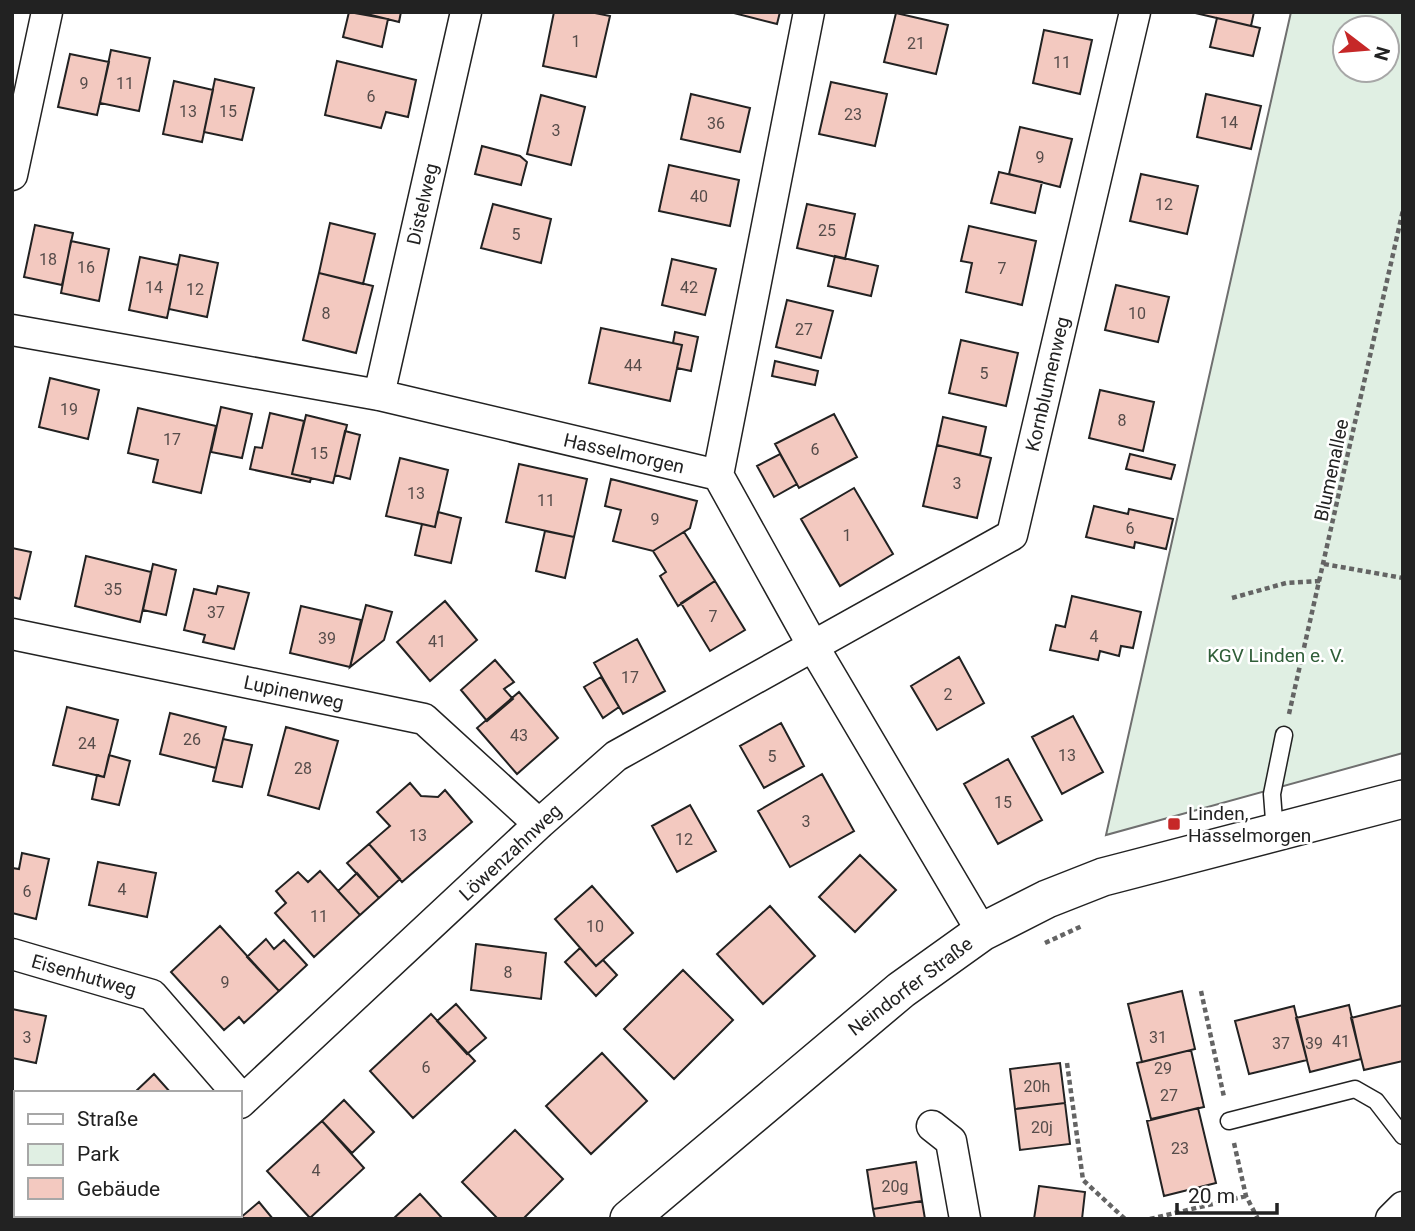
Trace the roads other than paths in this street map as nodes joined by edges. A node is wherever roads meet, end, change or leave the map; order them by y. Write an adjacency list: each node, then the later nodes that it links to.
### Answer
1 (47, 12): 5 (street)
2 (466, 12): 7 (street, Distelweg)
3 (809, 12): 8 (street)
4 (1135, 12): 10 (street, Kornblumenweg)
5 (12, 175)
6 (12, 330): 7 (street, Hasselmorgen)
7 (379, 395): 8 (street, Hasselmorgen)
8 (718, 475): 10 (street)
9 (12, 634): 13 (street, Lupinenweg)
10 (813, 646): 13 (street, Löwenzahnweg); 15 (street)
11 (1284, 735): 14 (lane)
12 (1403, 799): 14 (street, Neindorfer Straße)
13 (539, 824): 18 (street, Löwenzahnweg)
14 (1275, 833): 15 (street, Neindorfer Straße)
15 (982, 932): 23 (street, Neindorfer Straße)
16 (12, 954): 17 (street, Eisenhutweg)
17 (234, 1091)
18 (242, 1096)
19 (1229, 1121): 21 (lane)
20 (932, 1126): 24 (street)
21 (1403, 1136)
22 (1403, 1207): 25 (street)
23 (629, 1219)
24 (965, 1219)
25 (1391, 1219)

